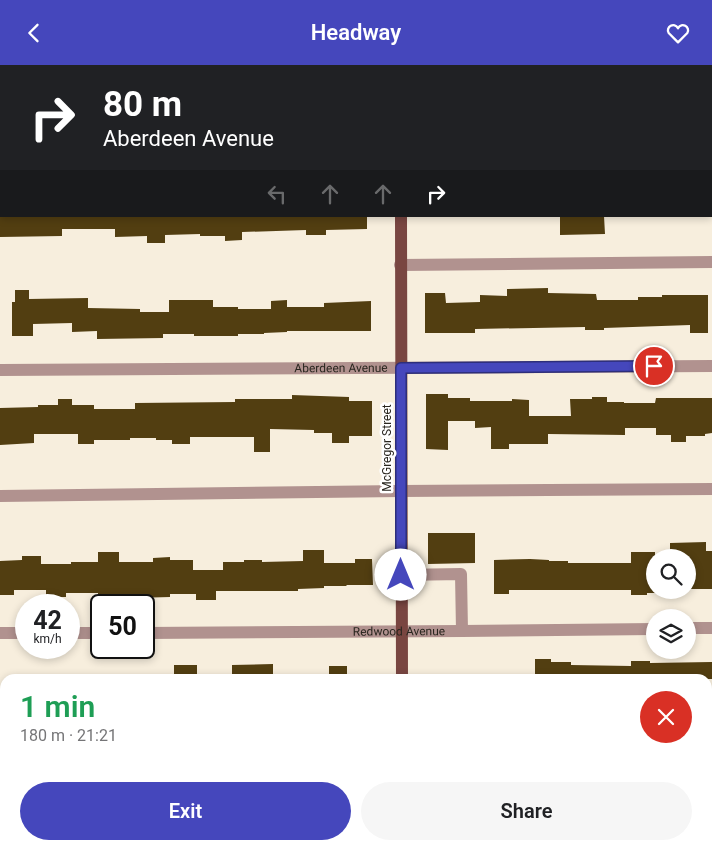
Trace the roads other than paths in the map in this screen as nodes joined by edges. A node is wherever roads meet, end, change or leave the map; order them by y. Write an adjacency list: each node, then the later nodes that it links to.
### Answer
1 (400, 217): 3 (main road, McGregor Street)
2 (712, 262): 3 (street)
3 (400, 265): 5 (main road, McGregor Street)
4 (712, 365): 5 (street, Aberdeen Avenue)
5 (401, 368): 6 (street, Aberdeen Avenue); 8 (main road, McGregor Street)
6 (0, 370)
7 (712, 489): 8 (street)
8 (401, 491): 9 (street); 10 (main road, McGregor Street)
9 (0, 496)
10 (401, 575): 14 (main road, McGregor Street); 15 (street)
11 (696, 628): 12 (street)
12 (712, 628)
13 (646, 629): 15 (street, Redwood Avenue)
14 (401, 631): 15 (street, Redwood Avenue); 18 (street, Redwood Avenue); 19 (main road, McGregor Street)
15 (462, 631)
16 (0, 633): 17 (street)
17 (15, 633)
18 (155, 633)
19 (402, 674)

